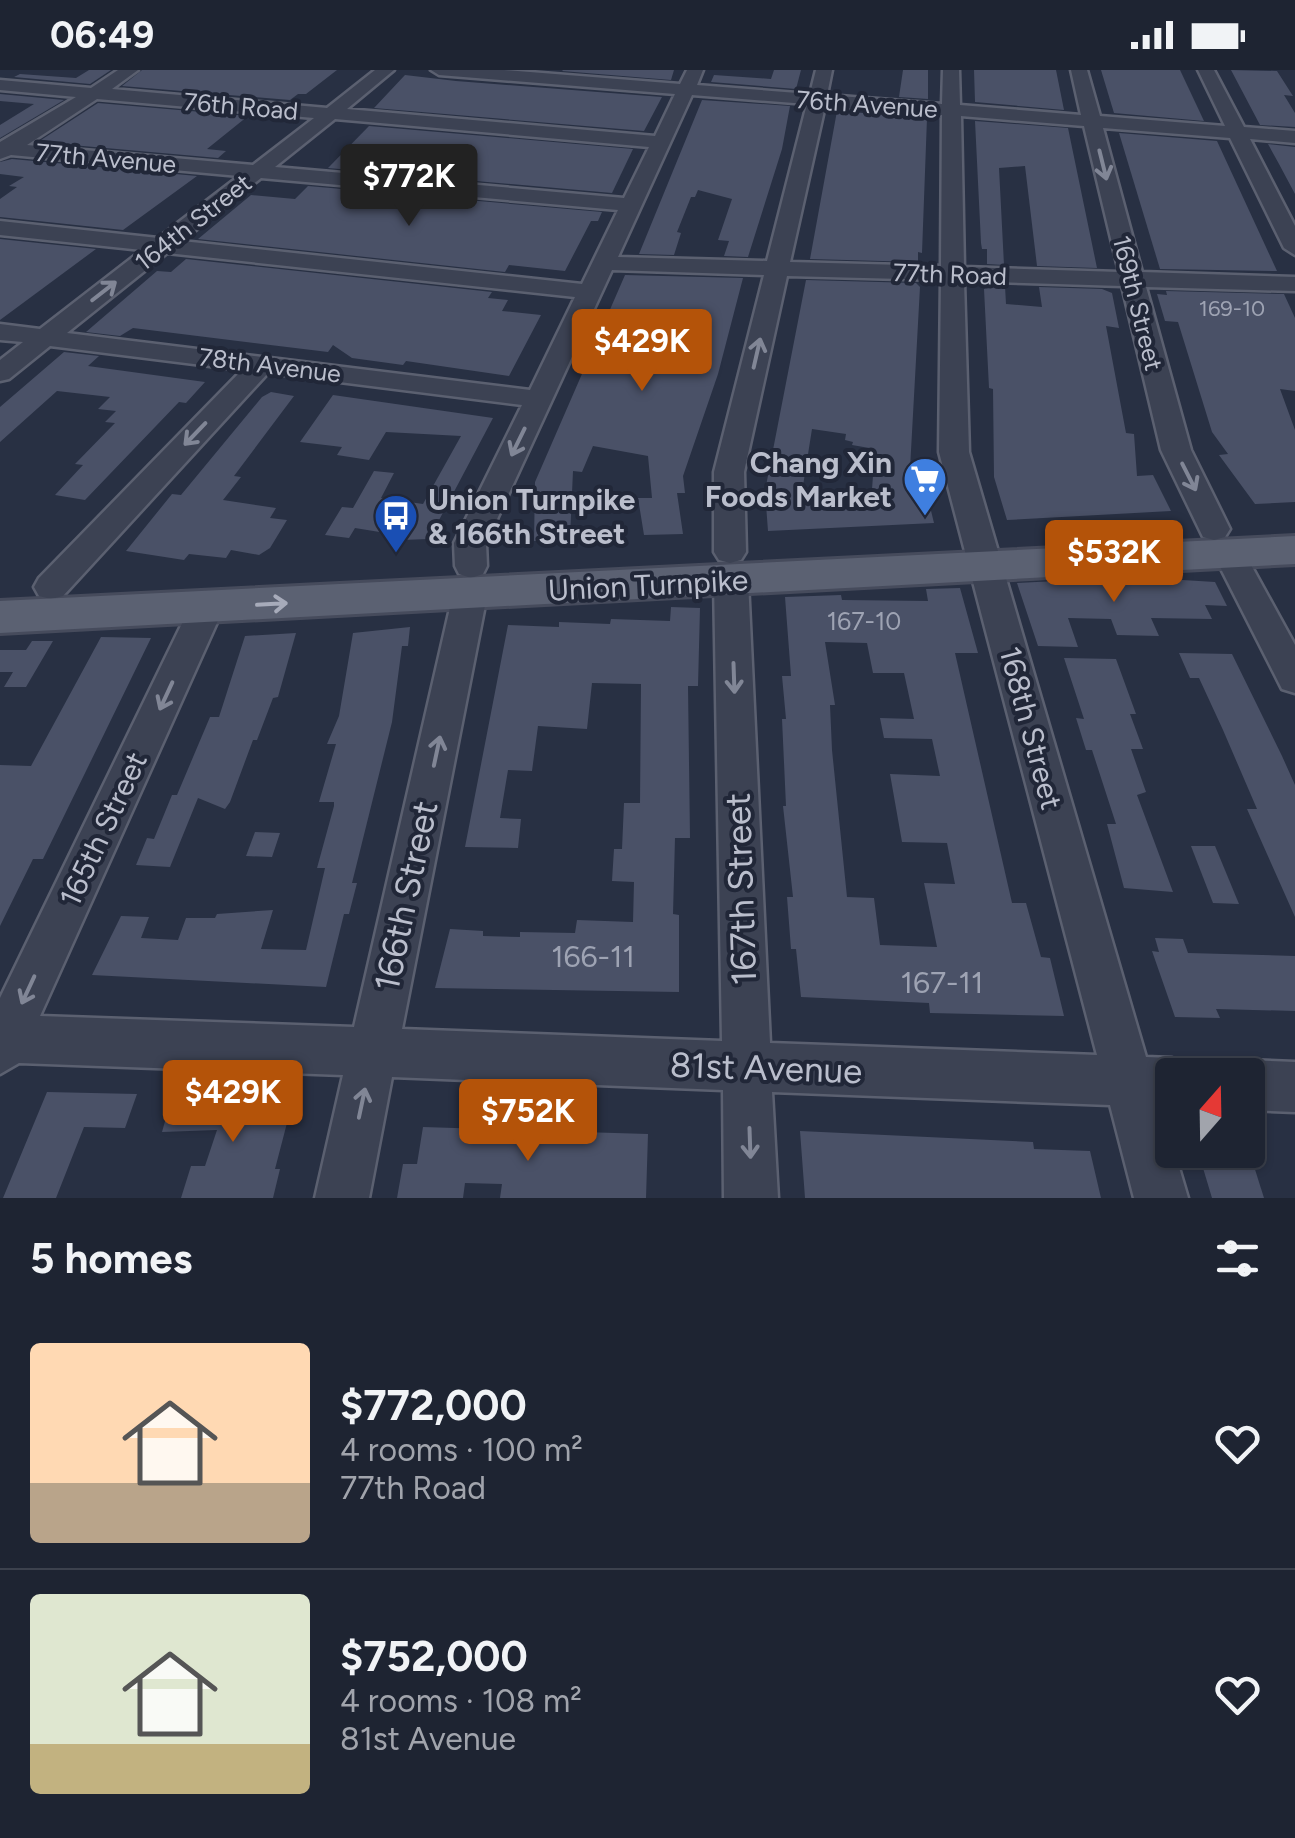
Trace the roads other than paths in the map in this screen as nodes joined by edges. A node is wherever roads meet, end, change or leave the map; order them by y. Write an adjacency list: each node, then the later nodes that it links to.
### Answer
1 (130, 70): 11 (street)
2 (360, 70): 14 (street, 164th Street)
3 (386, 70): 15 (street, 164th Street)
4 (439, 70): 9 (street, 76th Avenue)
5 (824, 70): 12 (street, 167th Street)
6 (951, 70): 13 (street, 168th Street)
7 (1079, 70): 16 (street, 169th Street)
8 (1206, 70): 17 (street)
9 (691, 80): 12 (street, 76th Avenue); 19 (street, 166th Street)
10 (0, 85): 11 (street, 76th Road)
11 (94, 94): 14 (street, 76th Road); 20 (street)
12 (817, 100): 13 (street, 76th Avenue); 29 (street, 167th Street)
13 (952, 110): 16 (street, 76th Avenue); 30 (street, 168th Street)
14 (306, 112): 15 (street, 76th Road); 21 (street, 164th Street)
15 (333, 114): 19 (street, 76th Road); 22 (street, 164th Street)
16 (1092, 121): 17 (street, 76th Avenue); 31 (street, 169th Street, one-way to 31)
17 (1237, 132): 18 (street, 76th Avenue); 27 (street)
18 (1295, 137)
19 (661, 142): 23 (street, 166th Street)
20 (2, 150): 21 (street, 77th Avenue)
21 (230, 170): 22 (street, 77th Avenue); 25 (street, 164th Street)
22 (256, 172): 23 (street, 77th Avenue); 26 (street, 164th Street)
23 (630, 205): 28 (street, 166th Street)
24 (0, 228): 25 (street)
25 (132, 243): 26 (street); 34 (street, 164th Street)
26 (162, 246): 33 (street); 34 (street, 164th Street, one-way to 26)
27 (1295, 248)
28 (604, 262): 29 (street, 77th Road); 33 (street, 166th Street)
29 (777, 269): 30 (street, 77th Road); 43 (street, 167th Street, one-way to 29)
30 (953, 274): 31 (street, 77th Road); 42 (street, 168th Street)
31 (1131, 279): 32 (street, 77th Road); 40 (street, 169th Street, one-way to 40)
32 (1295, 284)
33 (590, 292): 38 (street, 166th Street)
34 (46, 318): 35 (street, 78th Avenue); 36 (street, 78th Avenue); 37 (street, 164th Street)
35 (4, 336)
36 (262, 364): 38 (street, 78th Avenue); 45 (street, one-way to 45)
37 (0, 372)
38 (539, 399): 44 (street, 166th Street, one-way to 44)
39 (1295, 524): 40 (main road, Union Turnpike)
40 (1221, 541): 41 (main road, Union Turnpike); 42 (main road, Union Turnpike); 49 (street, 169th Street)
41 (1295, 550)
42 (983, 554): 43 (main road, Union Turnpike); 53 (street, 168th Street)
43 (731, 567): 44 (main road, Union Turnpike); 52 (street, 167th Street, one-way to 52)
44 (470, 580): 45 (main road, Union Turnpike); 47 (main road, Union Turnpike, one-way to 44); 51 (street, 166th Street, one-way to 44)
45 (51, 587): 46 (main road, Union Turnpike)
46 (0, 590)
47 (207, 608): 48 (main road, Union Turnpike); 50 (street, 165th Street, one-way to 50)
48 (0, 617)
49 (1295, 679)
50 (2, 1042): 51 (street, 81st Avenue)
51 (373, 1053): 52 (street, 81st Avenue); 56 (street, 166th Street, one-way to 51)
52 (748, 1067): 53 (street, 81st Avenue); 57 (street, 167th Street, one-way to 57)
53 (1150, 1082): 58 (street, 168th Street)
54 (1265, 1086): 55 (street)
55 (1295, 1087)
56 (342, 1198)
57 (752, 1198)
58 (1161, 1198)

